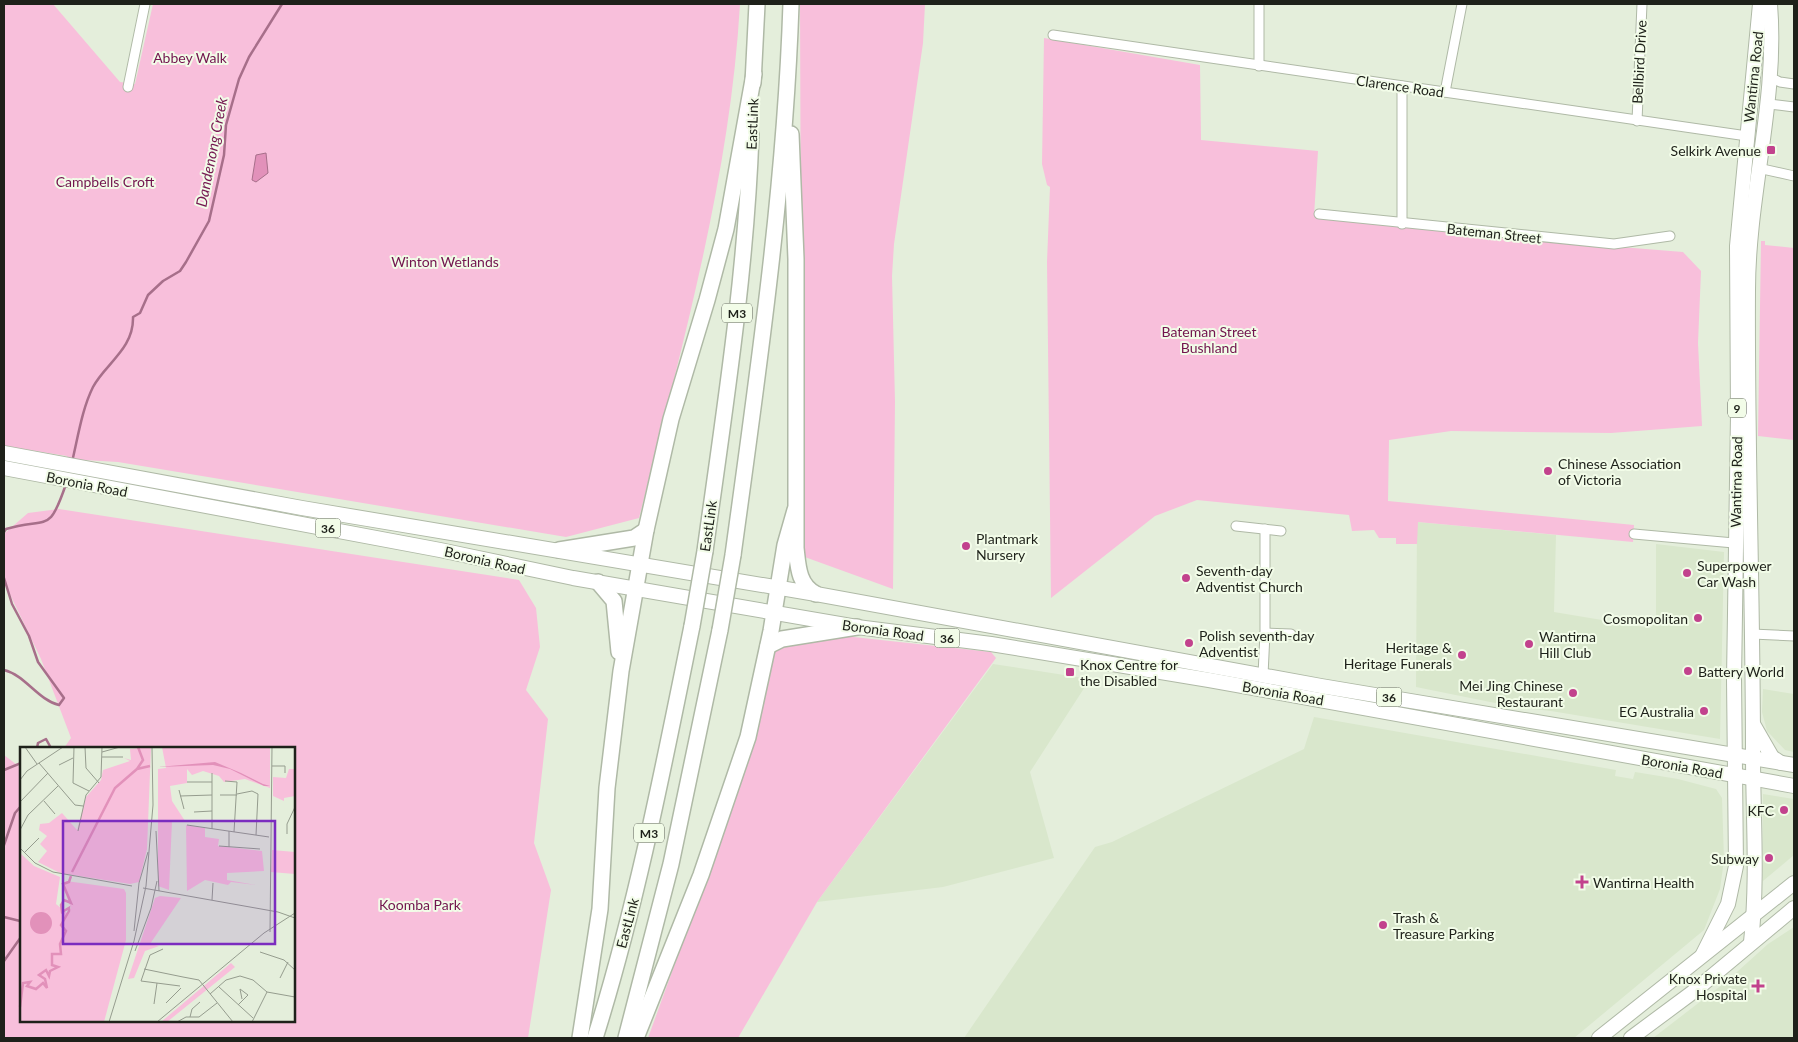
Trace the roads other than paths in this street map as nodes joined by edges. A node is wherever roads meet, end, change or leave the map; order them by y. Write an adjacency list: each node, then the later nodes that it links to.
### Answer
1 (145, 4): 15 (street)
2 (757, 4): 11 (highway, EastLink / M3)
3 (791, 4): 16 (highway, EastLink / M3)
4 (1259, 4): 10 (street)
5 (1462, 4): 17 (street)
6 (1642, 4): 21 (street, Bellbird Drive)
7 (1760, 4): 18 (main road, Wantirna Road / 9)
8 (1770, 4): 12 (main road, Wantirna Road / 9)
9 (1053, 35): 10 (street, Clarence Road)
10 (1259, 66): 14 (street, Clarence Road)
11 (754, 74): 36 (highway); 77 (highway, EastLink / M3, bridge)
12 (1771, 78): 13 (street); 19 (main road, Wantirna Road / 9)
13 (1794, 84)
14 (1402, 86): 17 (street, Clarence Road); 27 (street)
15 (128, 87)
16 (788, 88): 32 (highway); 78 (highway, EastLink / M3, bridge)
17 (1445, 92): 21 (street, Clarence Road)
18 (1750, 103): 19 (main road); 22 (main road, Wantirna Road / 9)
19 (1769, 104): 20 (street); 23 (main road, Wantirna Road / 9)
20 (1794, 107)
21 (1637, 120): 22 (street, Clarence Road)
22 (1747, 136): 23 (main road); 39 (main road, Wantirna Road / 9)
23 (1763, 140): 24 (main road, Wantirna Road / 9)
24 (1758, 168): 25 (street); 53 (main road, Wantirna Road / 9)
25 (1794, 176)
26 (1318, 214): 27 (street, Bateman Street)
27 (1402, 224): 28 (street, Bateman Street)
28 (1670, 236)
29 (4, 454): 31 (main road, Boronia Road / 36)
30 (4, 468): 33 (main road, Boronia Road / 36)
31 (302, 508): 33 (main road); 40 (main road, Boronia Road / 36)
32 (795, 510): 43 (highway); 45 (highway)
33 (299, 522): 42 (main road, Boronia Road / 36)
34 (1236, 526): 35 (street)
35 (1265, 529): 37 (street); 50 (street)
36 (646, 530): 40 (highway); 41 (highway)
37 (1281, 531)
38 (1634, 534): 39 (street)
39 (1734, 543): 52 (main road, Wantirna Road / 9)
40 (559, 550): 41 (main road, Boronia Road / 36)
41 (640, 564): 43 (main road, Boronia Road / 36); 44 (highway)
42 (598, 582): 44 (main road, Boronia Road / 36); 60 (highway)
43 (779, 588): 45 (main road, Boronia Road / 36); 47 (highway)
44 (635, 589): 47 (main road, Boronia Road / 36); 60 (highway)
45 (816, 594): 46 (main road, Boronia Road / 36)
46 (912, 612): 49 (main road, Boronia Road / 36); 54 (main road)
47 (774, 613): 48 (main road, Boronia Road / 36); 56 (highway)
48 (857, 627): 54 (main road, Boronia Road / 36); 56 (highway)
49 (1008, 629): 57 (main road); 58 (main road, Boronia Road / 36)
50 (1266, 633): 51 (street); 61 (street)
51 (1291, 634)
52 (1735, 634): 53 (main road); 65 (main road, Wantirna Road / 9)
53 (1752, 634): 55 (street); 63 (main road, Wantirna Road / 9)
54 (934, 636): 57 (main road, Boronia Road / 36)
55 (1794, 636)
56 (768, 646): 79 (highway)
57 (1005, 646): 59 (main road, Boronia Road / 36)
58 (1117, 647): 59 (main road); 61 (main road, Boronia Road / 36)
59 (1123, 666): 64 (main road, Boronia Road / 36)
60 (621, 671): 76 (highway)
61 (1263, 675): 62 (main road, Boronia Road / 36)
62 (1542, 723): 64 (main road); 65 (main road, Boronia Road / 36)
63 (1753, 724): 66 (main road, Wantirna Road / 9); 67 (main road)
64 (1538, 741): 68 (main road, Boronia Road / 36)
65 (1734, 755): 66 (main road, Boronia Road / 36); 68 (main road, Wantirna Road / 9)
66 (1753, 758): 67 (main road, Boronia Road); 69 (main road, Wantirna Road)
67 (1788, 764)
68 (1734, 776): 69 (main road, Boronia Road); 75 (main road, Wantirna Road)
69 (1753, 780): 70 (main road, Boronia Road); 73 (main road, Wantirna Road)
70 (1794, 786)
71 (1794, 883): 73 (main road)
72 (1794, 908): 74 (main road)
73 (1754, 917): 74 (main road, Wantirna Road); 75 (main road)
74 (1751, 942): 81 (main road)
75 (1704, 954): 80 (main road)
76 (580, 1038)
77 (596, 1038)
78 (626, 1038)
79 (636, 1038)
80 (1598, 1038)
81 (1631, 1038)

